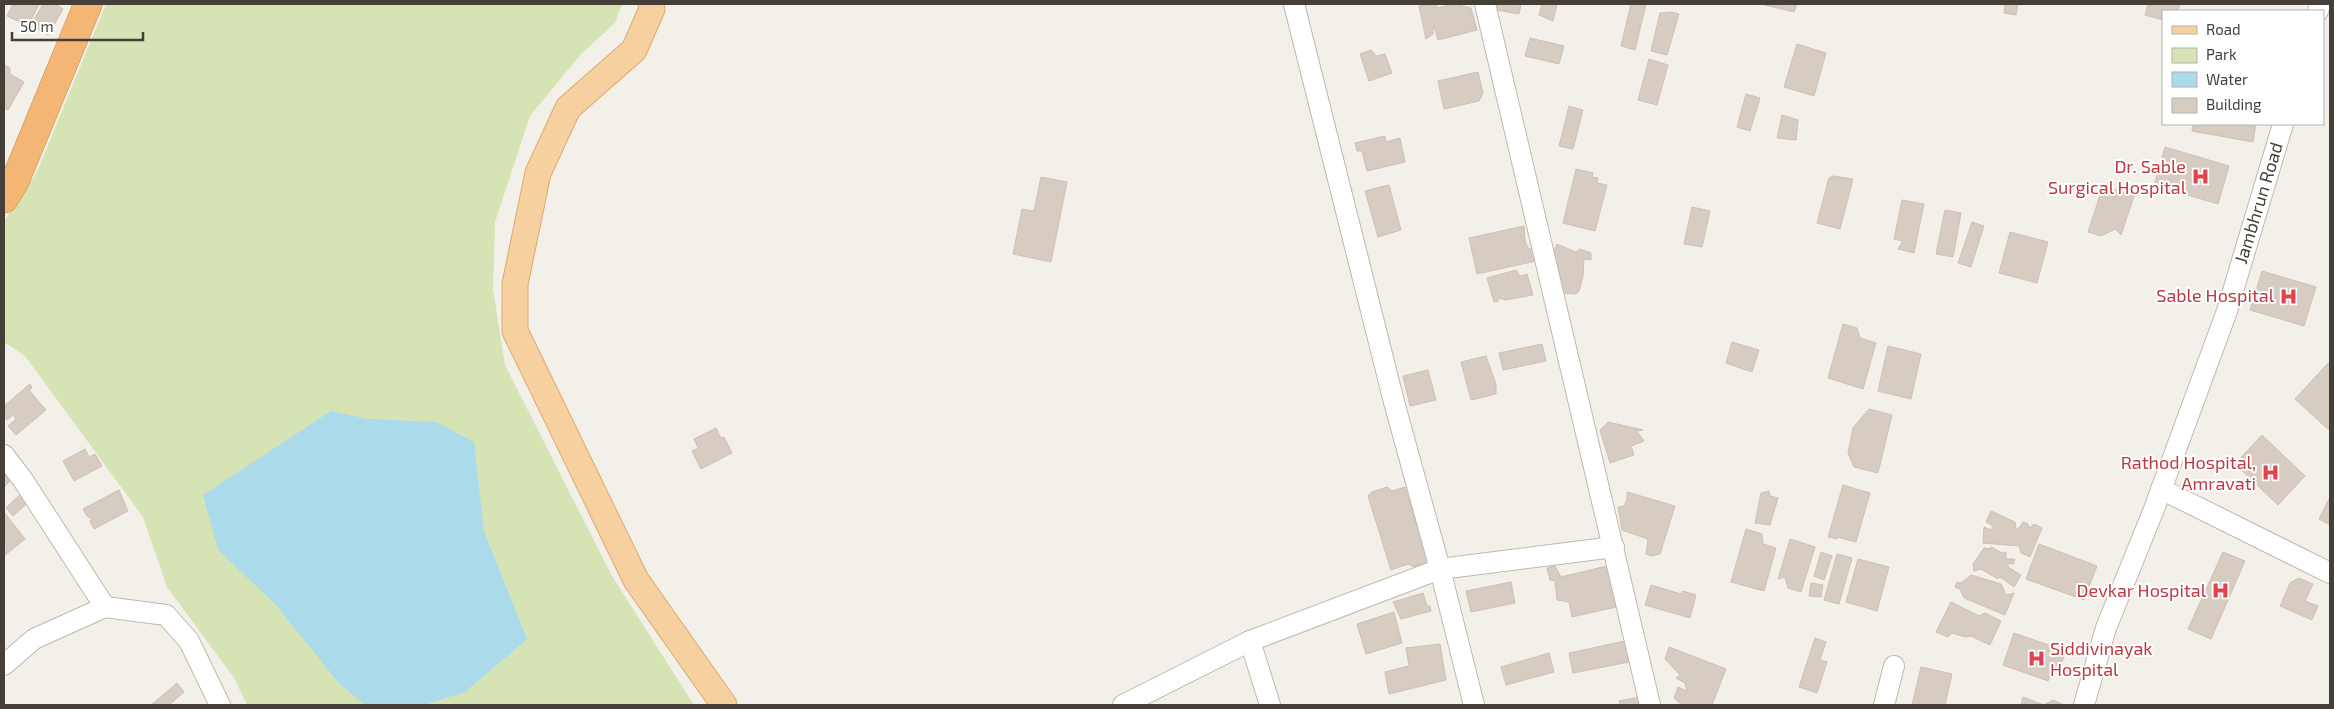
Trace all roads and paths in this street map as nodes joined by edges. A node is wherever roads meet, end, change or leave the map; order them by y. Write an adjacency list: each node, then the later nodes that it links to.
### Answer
1 (88, 4): 6 (highway)
2 (651, 4): 17 (main road)
3 (1294, 4): 10 (street)
4 (1485, 4): 9 (street)
5 (2284, 125): 8 (street, Jambhrun Road)
6 (4, 199)
7 (4, 455): 12 (street)
8 (2161, 489): 11 (street); 23 (street, Jambhrun Road)
9 (1614, 547): 10 (street); 21 (street)
10 (1440, 569): 13 (street); 20 (street)
11 (2330, 573)
12 (105, 607): 14 (street); 16 (street)
13 (1250, 641): 18 (street); 19 (street)
14 (4, 665)
15 (1894, 666): 22 (street)
16 (220, 705)
17 (724, 705)
18 (1123, 705)
19 (1270, 705)
20 (1474, 705)
21 (1650, 705)
22 (1884, 705)
23 (2084, 705)

